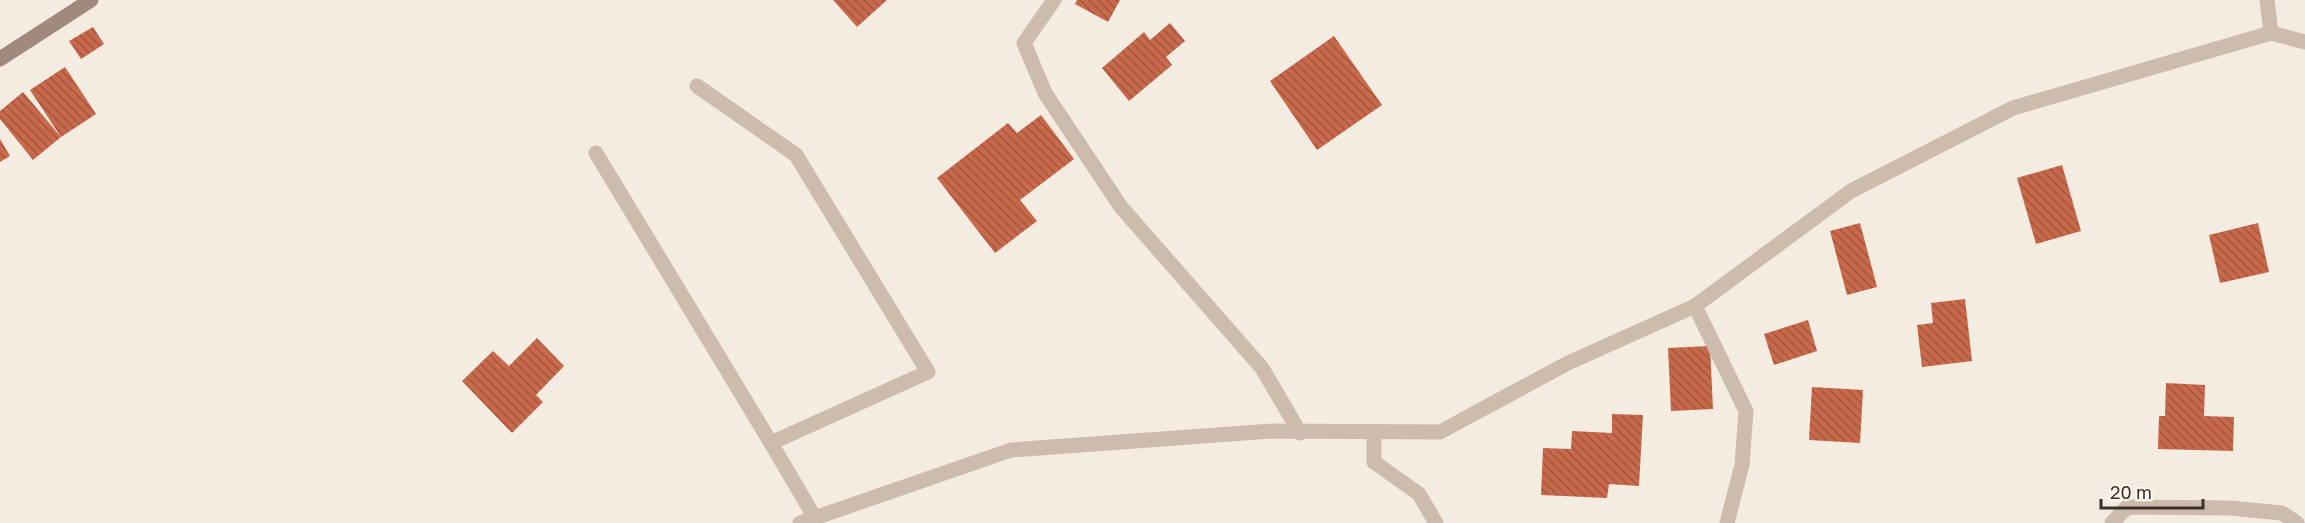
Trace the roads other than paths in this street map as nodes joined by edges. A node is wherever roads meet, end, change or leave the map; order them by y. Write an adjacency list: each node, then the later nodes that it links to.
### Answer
1 (91, 0): 6 (street)
2 (1054, 0): 10 (street)
3 (2267, 0): 4 (street)
4 (2271, 33): 5 (street); 9 (street)
5 (2305, 42)
6 (0, 59)
7 (697, 86): 12 (street)
8 (596, 153): 12 (street)
9 (1695, 306): 11 (street); 15 (street)
10 (1300, 432): 11 (street); 13 (street)
11 (1374, 432): 14 (street)
12 (771, 443): 13 (street)
13 (807, 520)
14 (1436, 523)
15 (1727, 523)
16 (2112, 523): 17 (street)
17 (2297, 523)

